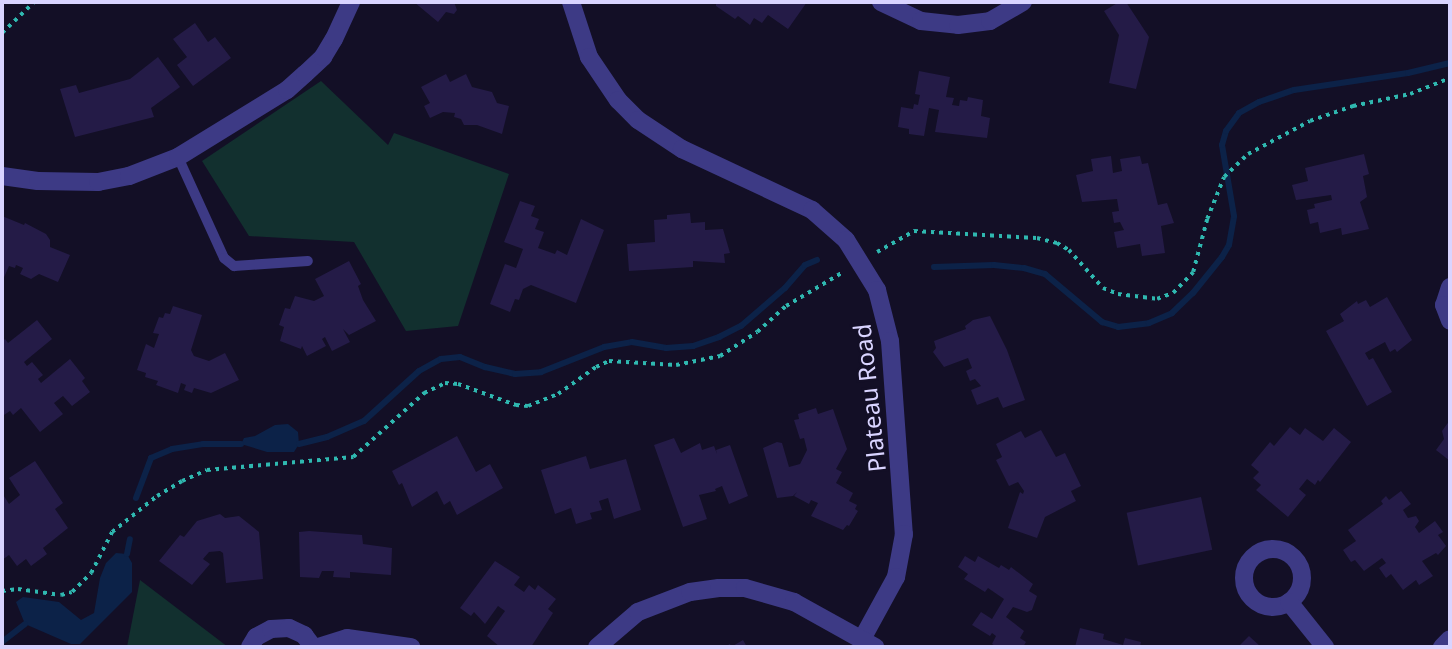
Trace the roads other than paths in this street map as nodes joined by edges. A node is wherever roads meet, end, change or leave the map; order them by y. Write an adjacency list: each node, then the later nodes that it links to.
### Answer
1 (351, 2): 5 (street)
2 (571, 2): 12 (street, Plateau Road)
3 (881, 2): 4 (street)
4 (1023, 2)
5 (178, 157): 6 (street); 7 (lane)
6 (2, 176)
7 (308, 261)
8 (1450, 288): 9 (street)
9 (1450, 321)
10 (1289, 602): 17 (street)
11 (1450, 639): 18 (street)
12 (869, 643): 16 (street)
13 (250, 647): 14 (street)
14 (316, 647): 15 (street)
15 (411, 647)
16 (597, 647)
17 (1325, 647)
18 (1442, 647)

